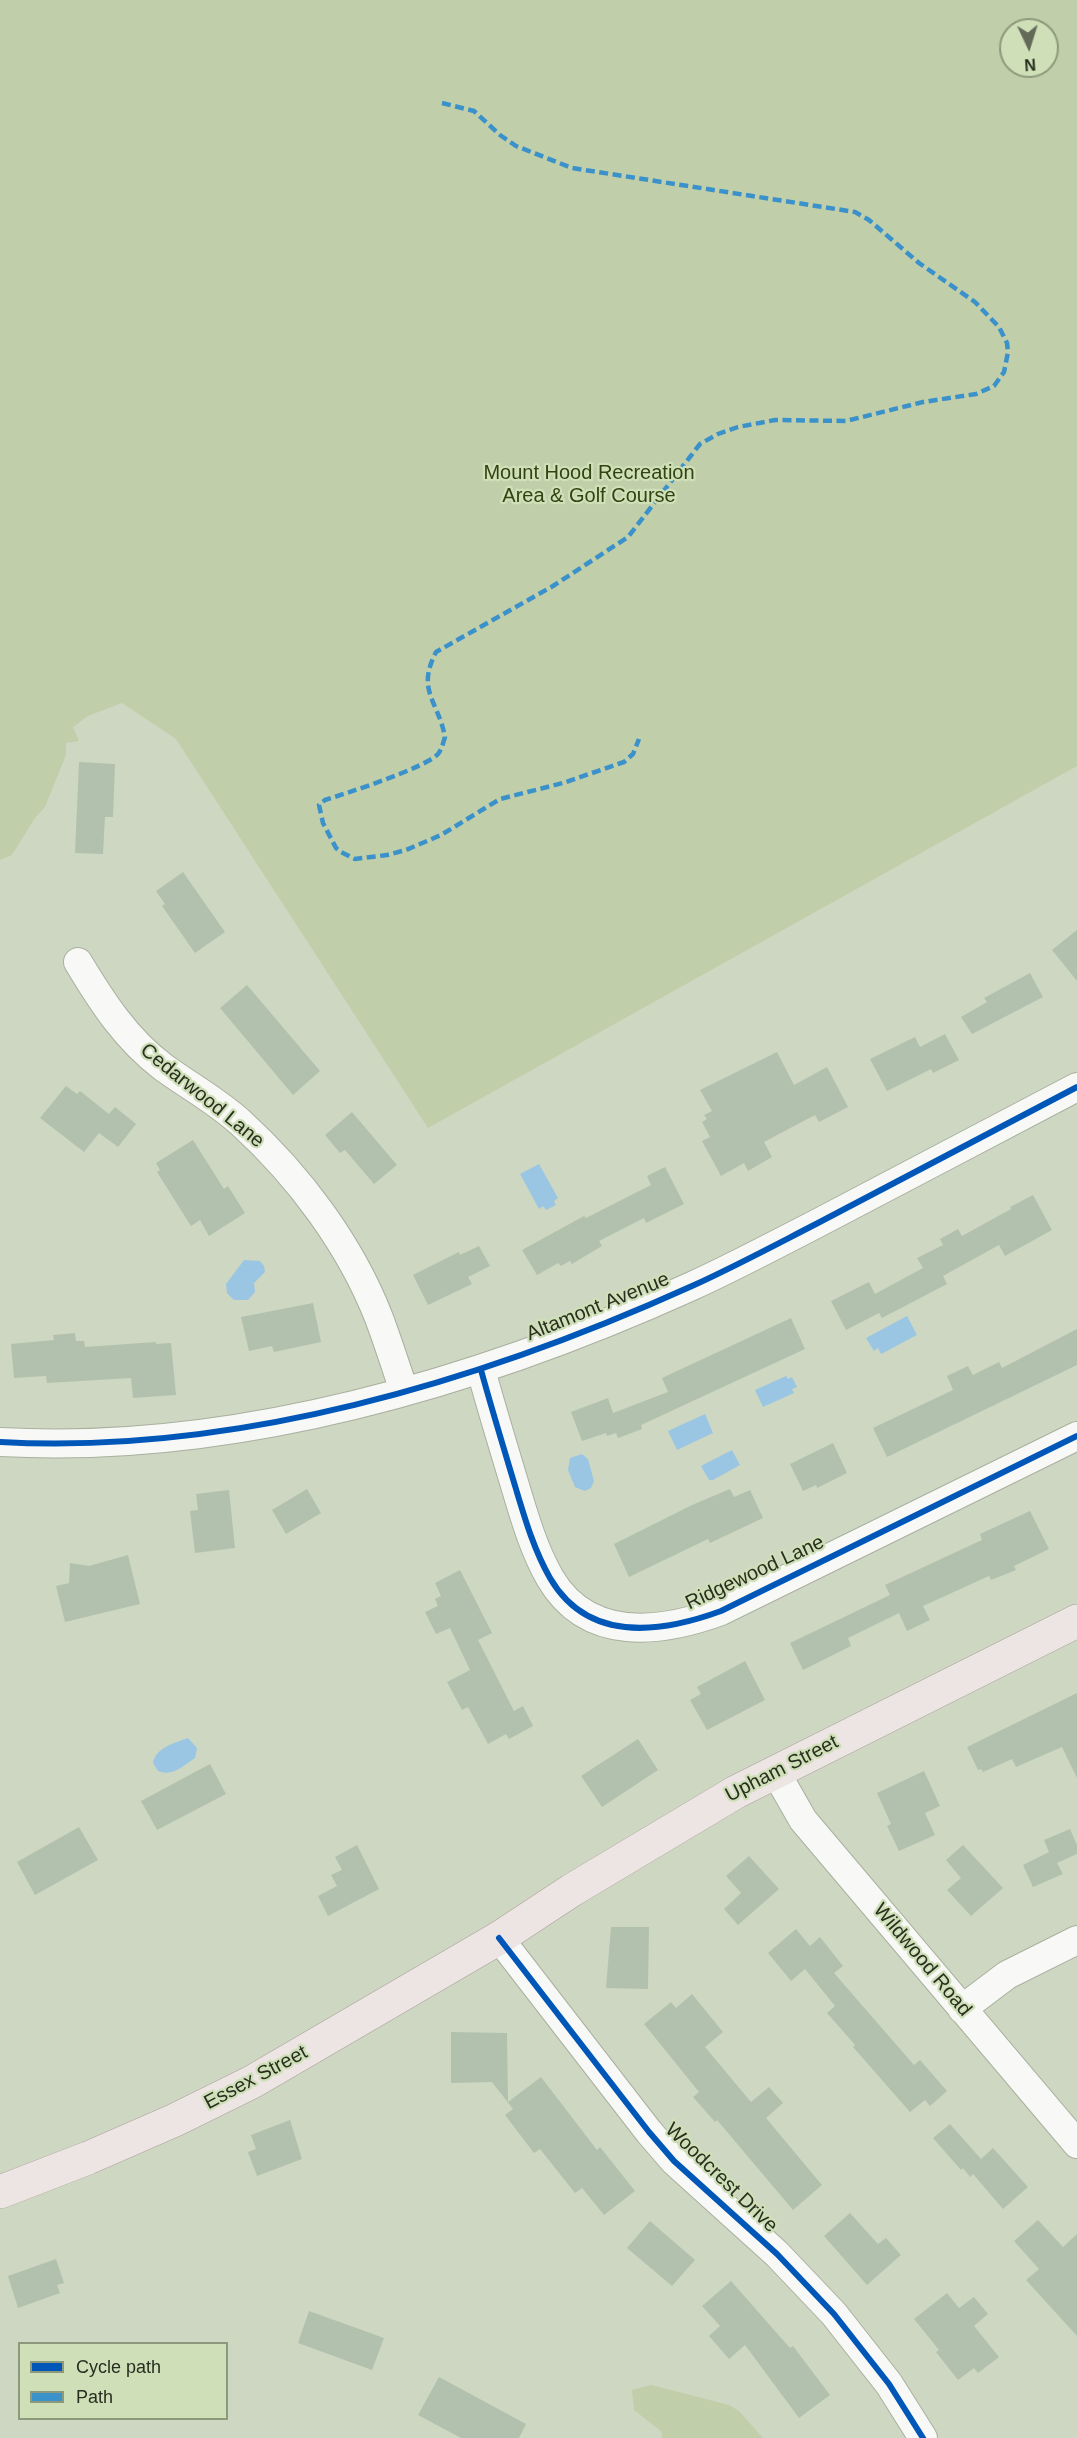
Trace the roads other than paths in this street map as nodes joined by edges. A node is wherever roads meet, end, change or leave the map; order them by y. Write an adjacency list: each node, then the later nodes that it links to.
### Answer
1 (78, 962): 4 (street, Cedarwood Lane)
2 (1077, 1087): 3 (street, Altamont Avenue)
3 (481, 1370): 4 (street, Altamont Avenue); 5 (street, Ridgewood Lane)
4 (404, 1391): 6 (street, Altamont Avenue)
5 (1077, 1436)
6 (0, 1442)
7 (1077, 1621): 8 (main road, Upham Street)
8 (775, 1771): 9 (main road, Upham Street); 11 (street, Wildwood Road)
9 (500, 1938): 13 (main road, Essex Street); 14 (street, Woodcrest Drive)
10 (1077, 1940): 11 (street)
11 (962, 2009): 12 (street, Wildwood Road)
12 (1077, 2144)
13 (0, 2192)
14 (923, 2438)

